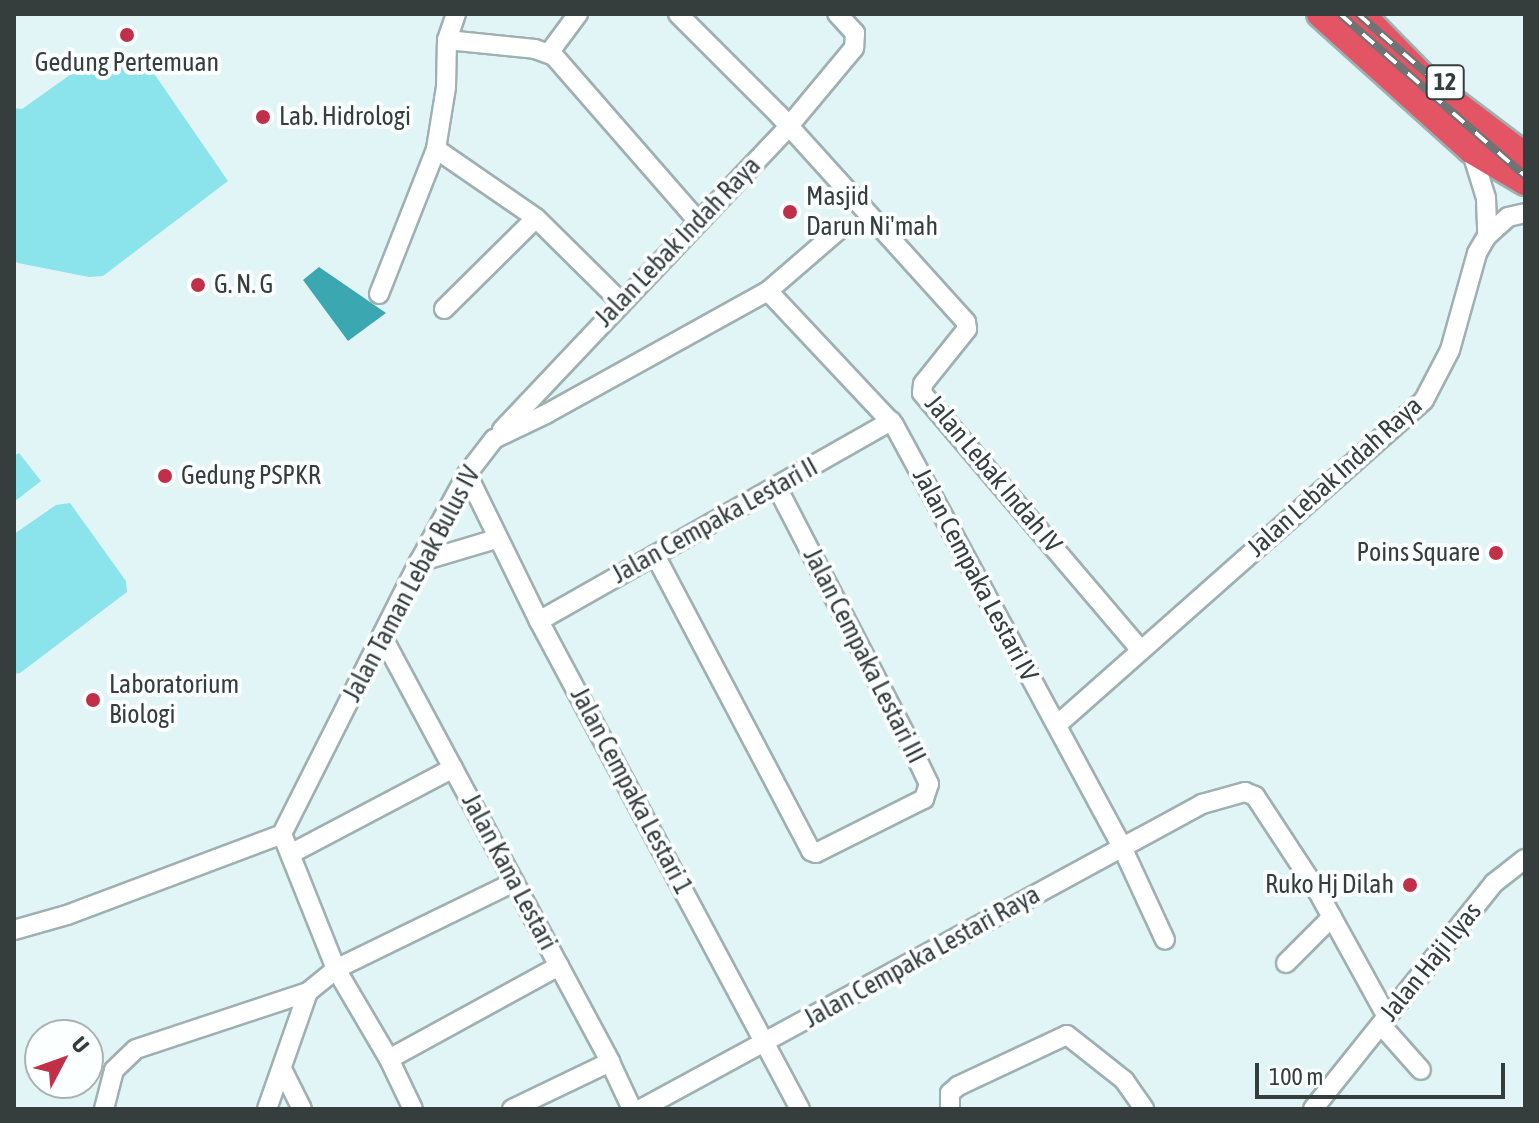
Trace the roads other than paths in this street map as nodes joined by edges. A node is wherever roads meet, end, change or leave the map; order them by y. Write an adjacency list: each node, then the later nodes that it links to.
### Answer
1 (456, 14): 8 (street)
2 (578, 14): 9 (street)
3 (678, 14): 12 (street, Jalan Lebak Indah IV)
4 (837, 14): 12 (street, Jalan Lebak Indah Raya)
5 (1320, 14): 10 (highway, 12)
6 (1361, 14): 11 (highway, 12)
7 (1375, 14): 13 (highway, 12)
8 (447, 40): 9 (street); 14 (street)
9 (542, 51): 20 (street)
10 (1381, 70): 11 (highway, 12); 15 (highway, 12)
11 (1430, 84): 16 (highway, 12)
12 (789, 126): 20 (street, Jalan Lebak Indah Raya); 36 (street, Jalan Lebak Indah IV)
13 (1525, 136)
14 (436, 149): 19 (street); 24 (street)
15 (1471, 150): 17 (highway, 12); 22 (street, Jalan Lebak Indah Raya)
16 (1525, 156)
17 (1525, 182)
18 (1525, 213): 22 (street)
19 (536, 218): 25 (street); 26 (street)
20 (697, 220): 25 (street, Jalan Lebak Indah Raya)
21 (841, 228): 23 (street, Jalan Taman Lebak Bulus IV)
22 (1487, 236): 36 (street, Jalan Lebak Indah Raya)
23 (768, 291): 27 (street); 28 (street, Jalan Taman Lebak Bulus IV)
24 (379, 294)
25 (620, 301): 28 (street, Jalan Lebak Indah Raya)
26 (444, 309)
27 (893, 423): 30 (street, Jalan Cempaka Lestari II); 37 (street, Jalan Cempaka Lestari IV)
28 (494, 439): 29 (street, Jalan Taman Lebak Bulus IV)
29 (467, 474): 31 (street, Jalan Cempaka Lestari 1); 33 (street, Jalan Taman Lebak Bulus IV)
30 (777, 487): 32 (street, Jalan Cempaka Lestari II); 32 (street, Jalan Cempaka Lestari III)
31 (496, 539): 33 (street); 34 (street, Jalan Cempaka Lestari 1)
32 (655, 555): 34 (street, Jalan Cempaka Lestari II)
33 (419, 562): 35 (street, Jalan Taman Lebak Bulus IV)
34 (539, 621): 52 (street, Jalan Cempaka Lestari 1)
35 (382, 636): 38 (street, Jalan Kana Lestari); 39 (street, Jalan Taman Lebak Bulus IV)
36 (1140, 649): 37 (street)
37 (1057, 725): 40 (street, Jalan Cempaka Lestari IV)
38 (453, 768): 41 (street); 43 (street, Jalan Kana Lestari)
39 (282, 834): 41 (street); 45 (street)
40 (1122, 847): 44 (street, Jalan Cempaka Lestari Raya); 46 (street, Jalan Cempaka Lestari IV); 52 (street, Jalan Cempaka Lestari Raya)
41 (292, 853): 49 (street)
42 (1525, 859): 51 (street, Jalan Haji Ilyas)
43 (514, 882): 48 (street, Jalan Kana Lestari); 49 (street)
44 (1332, 917): 47 (street); 51 (street)
45 (14, 930)
46 (1165, 940)
47 (1286, 963)
48 (559, 966): 53 (street); 54 (street, Jalan Kana Lestari)
49 (336, 969): 50 (street); 53 (street)
50 (308, 992): 56 (street); 57 (street)
51 (1384, 1021): 55 (street); 67 (street, Jalan Haji Ilyas)
52 (767, 1043): 63 (street, Jalan Cempaka Lestari Raya); 64 (street, Jalan Cempaka Lestari 1)
53 (389, 1059): 60 (street)
54 (610, 1062): 61 (street); 62 (street, Jalan Kana Lestari)
55 (1421, 1070)
56 (283, 1071): 58 (street); 59 (street)
57 (104, 1109)
58 (267, 1109)
59 (302, 1109)
60 (413, 1109)
61 (512, 1109)
62 (632, 1109)
63 (641, 1109)
64 (800, 1109)
65 (950, 1109): 66 (street)
66 (1144, 1109)
67 (1313, 1109)

